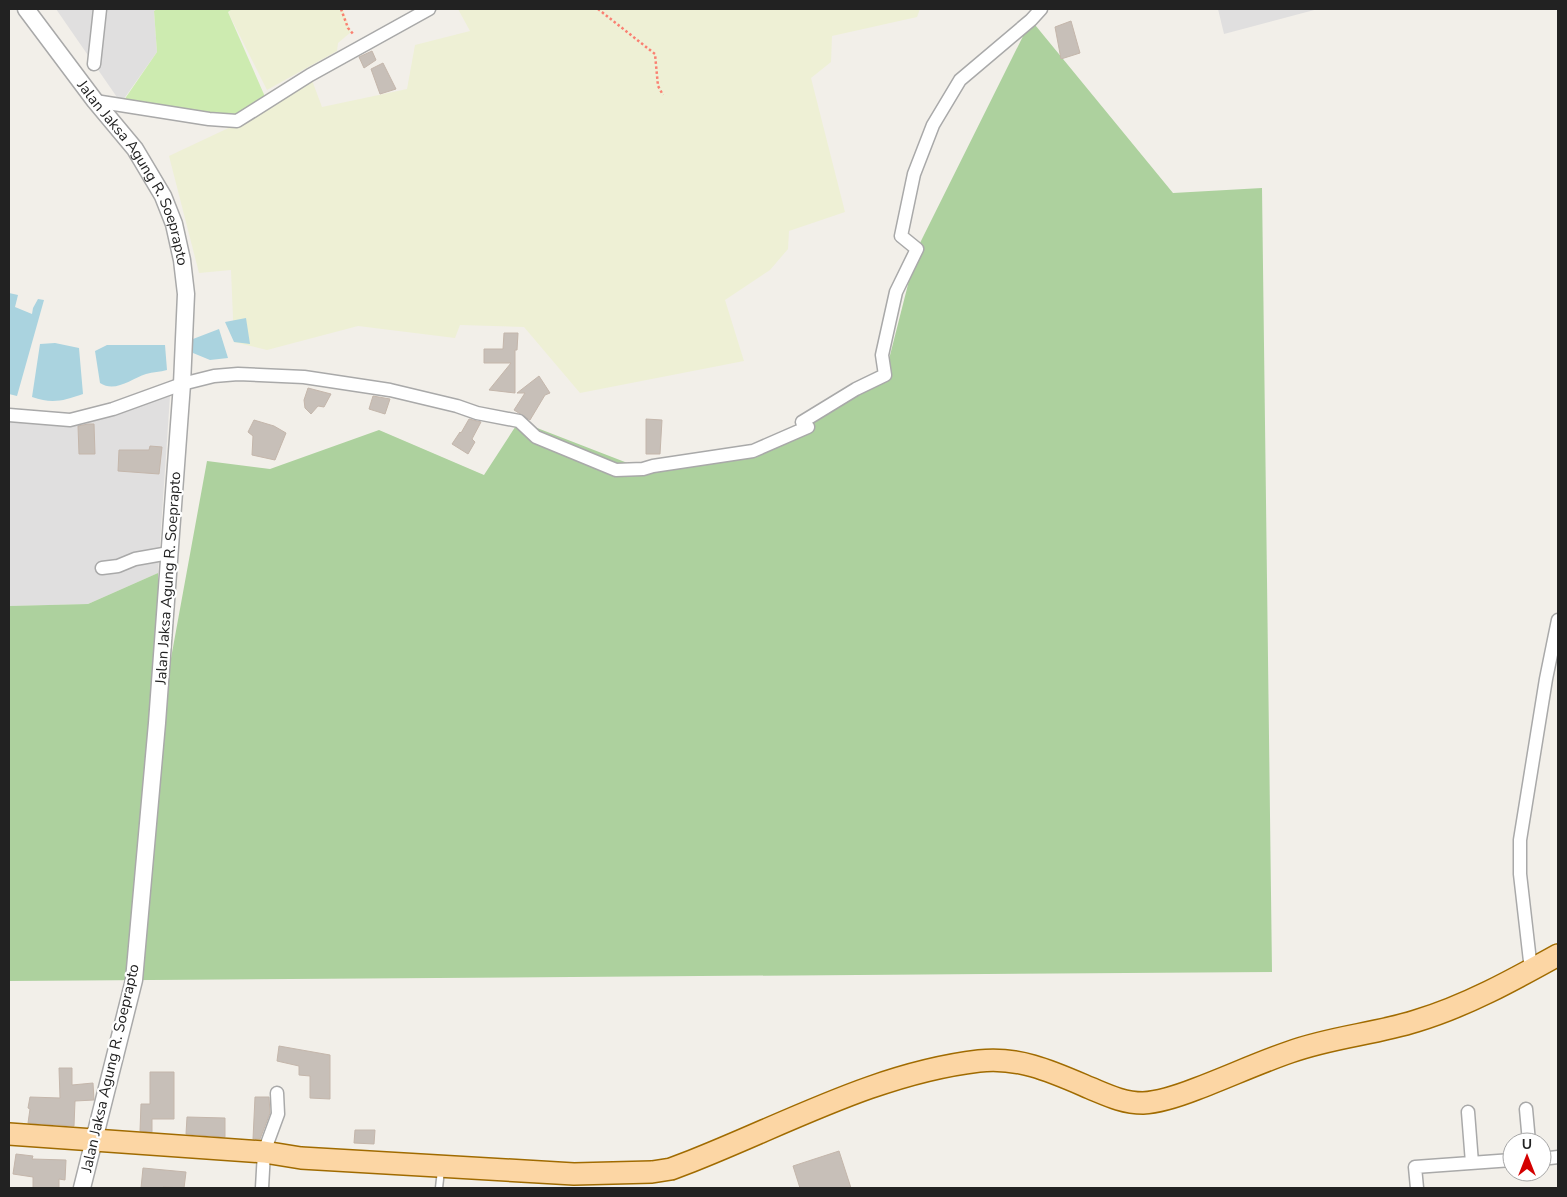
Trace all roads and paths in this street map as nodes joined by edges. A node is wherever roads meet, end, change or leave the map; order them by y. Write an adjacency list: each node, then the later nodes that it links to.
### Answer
1 (26, 9): 10 (street, Jalan Jaksa Agung R. Soeprapto)
2 (100, 9): 8 (street)
3 (341, 9): 7 (path)
4 (429, 9): 7 (street)
5 (598, 9): 9 (path)
6 (1041, 9): 11 (street)
7 (363, 46): 10 (street)
8 (94, 64)
9 (663, 95)
10 (95, 101): 11 (street, Jalan Jaksa Agung R. Soeprapto)
11 (182, 384): 12 (street); 13 (street, Jalan Jaksa Agung R. Soeprapto)
12 (9, 415)
13 (170, 553): 14 (street); 23 (street, Jalan Jaksa Agung R. Soeprapto)
14 (102, 568)
15 (1558, 620): 17 (street)
16 (1558, 955): 17 (main road)
17 (1531, 970): 28 (main road)
18 (277, 1093): 24 (street)
19 (1526, 1109): 21 (street)
20 (1468, 1112): 26 (street)
21 (1528, 1132)
22 (9, 1134): 23 (main road)
23 (94, 1139): 24 (main road); 29 (street, Jalan Jaksa Agung R. Soeprapto)
24 (264, 1152): 27 (main road); 30 (street)
25 (1502, 1161): 26 (street)
26 (1472, 1163): 32 (street)
27 (442, 1167): 28 (main road); 31 (lane)
28 (579, 1181)
29 (82, 1188)
30 (262, 1188)
31 (439, 1188)
32 (1417, 1188)

